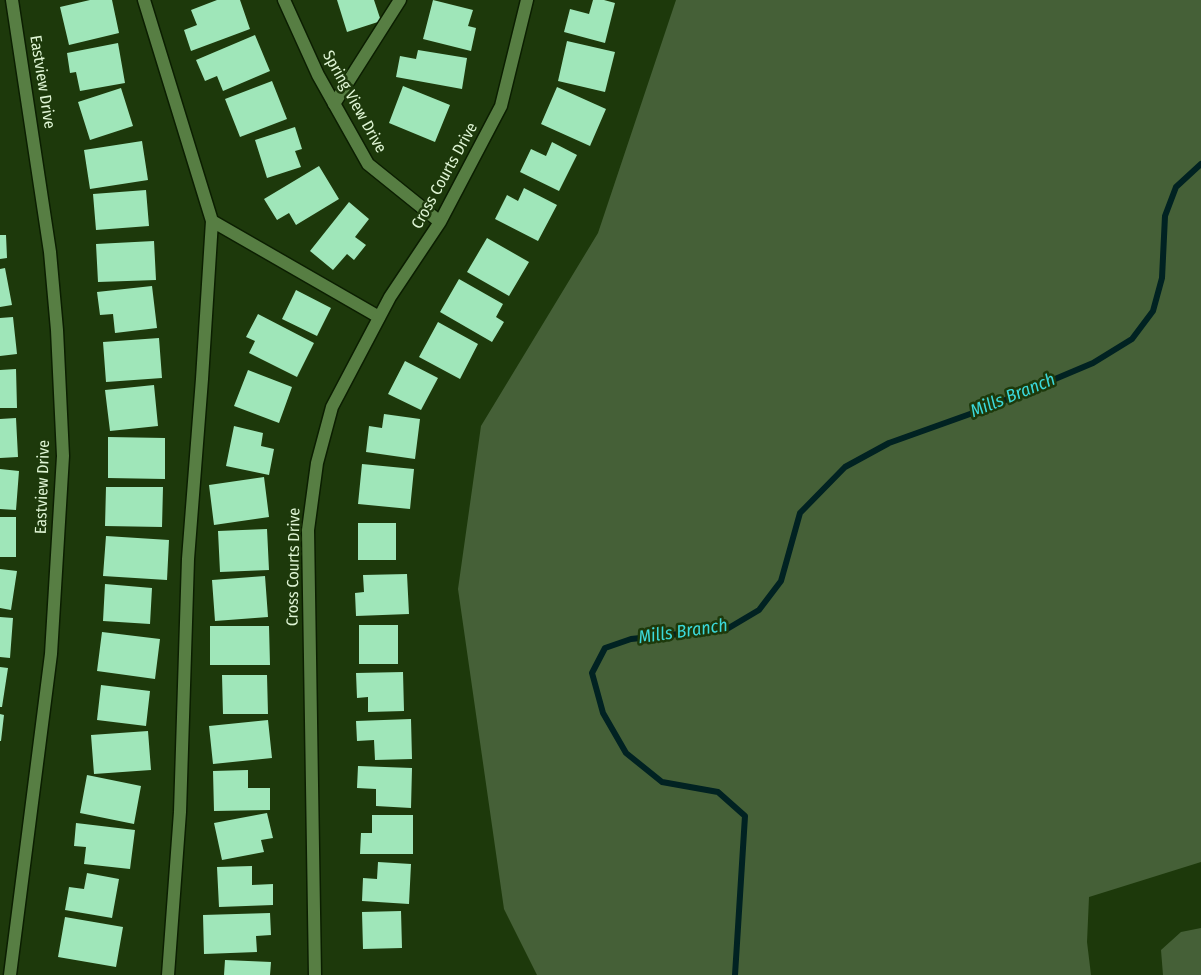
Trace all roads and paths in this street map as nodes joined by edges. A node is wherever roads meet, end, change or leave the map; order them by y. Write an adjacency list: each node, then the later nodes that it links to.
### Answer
1 (12, 0): 10 (street, Eastview Drive)
2 (144, 0): 7 (street)
3 (284, 0): 6 (street, Spring View Drive)
4 (400, 0): 6 (street)
5 (527, 0): 8 (street, Cross Courts Drive)
6 (334, 104): 8 (street, Spring View Drive)
7 (212, 221): 9 (street); 11 (street)
8 (440, 222): 9 (street, Cross Courts Drive)
9 (379, 317): 12 (street, Cross Courts Drive)
10 (10, 975)
11 (168, 975)
12 (315, 975)

